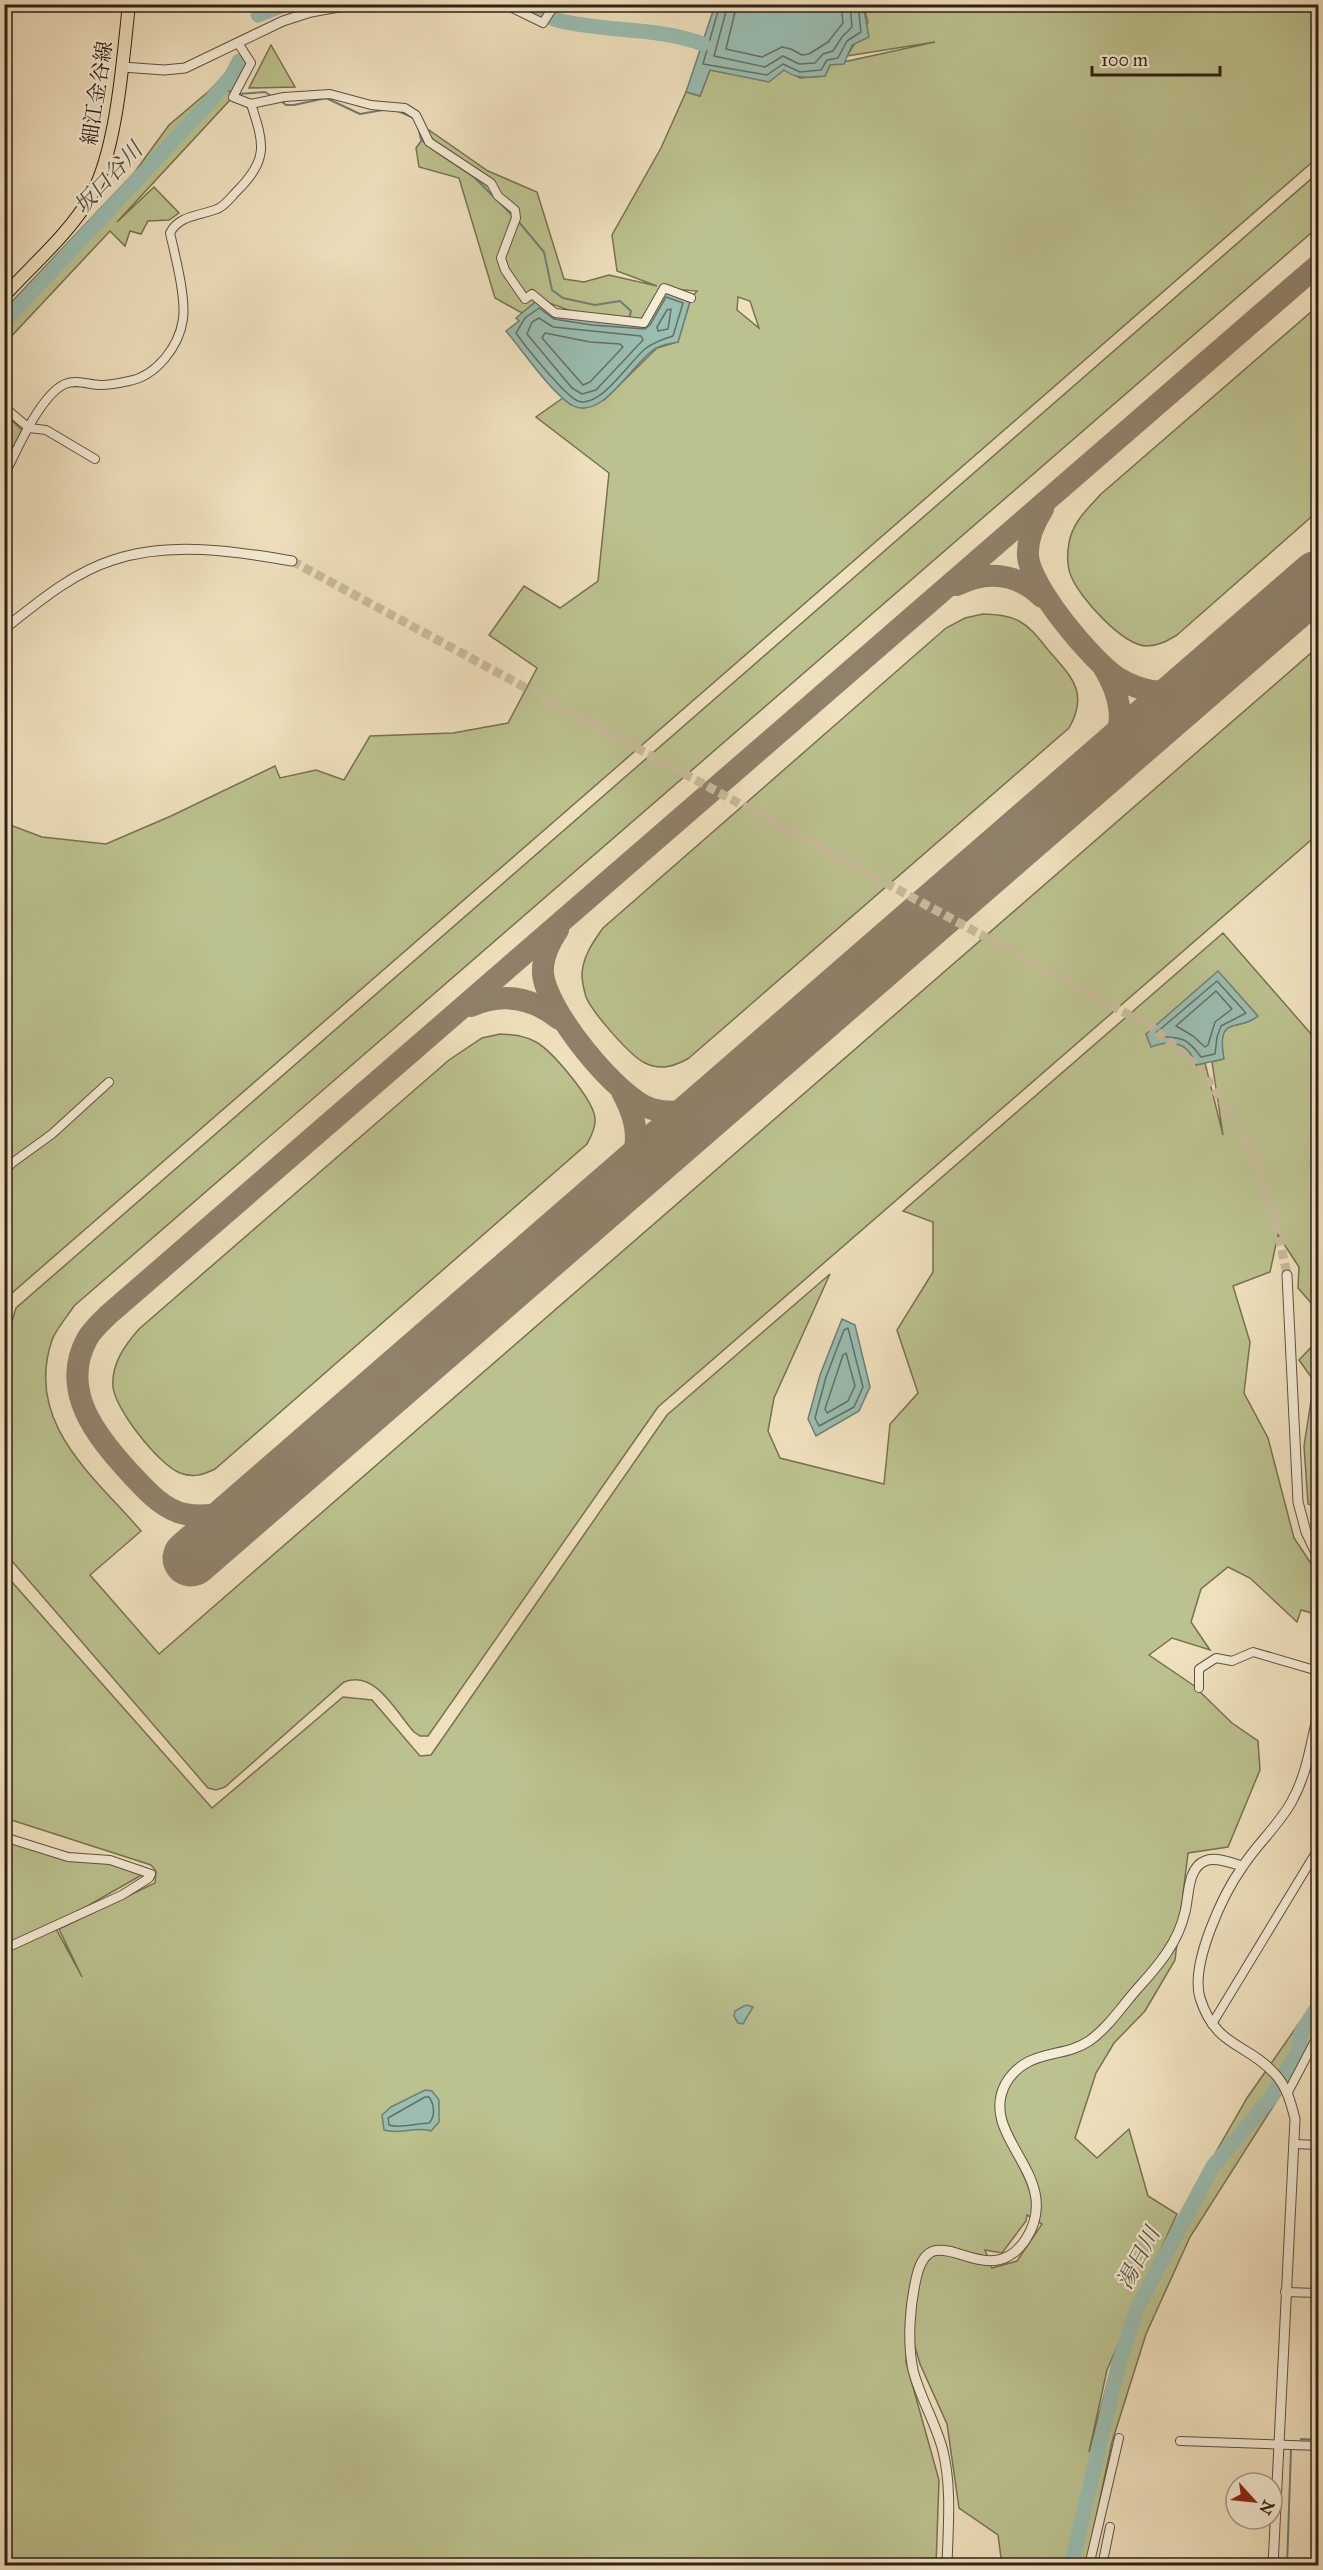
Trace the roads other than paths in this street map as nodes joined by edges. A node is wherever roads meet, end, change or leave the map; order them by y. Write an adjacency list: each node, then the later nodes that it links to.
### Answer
1 (129, 4): 6 (main road, 細江金谷線)
2 (355, 4): 5 (street)
3 (492, 4): 4 (street)
4 (555, 4)
5 (238, 42): 6 (street); 7 (street)
6 (122, 67): 8 (main road, 細江金谷線)
7 (251, 104): 9 (street); 11 (street)
8 (4, 296)
9 (691, 298)
10 (4, 407): 11 (street)
11 (29, 428): 12 (street); 13 (street)
12 (95, 459)
13 (4, 476)
14 (292, 561): 15 (street)
15 (4, 629)
16 (109, 1082): 17 (street)
17 (4, 1172)
18 (1287, 1275): 19 (street)
19 (1318, 1557)
20 (1318, 1671): 21 (street)
21 (1199, 1688)
22 (1318, 1714): 23 (street)
23 (1309, 1756): 24 (street); 27 (street)
24 (1318, 1761)
25 (4, 1837): 28 (street)
26 (1317, 1852): 29 (street)
27 (1242, 1866): 29 (street); 41 (street)
28 (4, 1949)
29 (1212, 2024): 31 (street)
30 (1318, 2035): 31 (street)
31 (1286, 2092): 32 (street)
32 (1295, 2144): 33 (street); 34 (street)
33 (1318, 2145)
34 (1285, 2292): 35 (street); 38 (street)
35 (1318, 2293)
36 (1119, 2438): 42 (street)
37 (1180, 2440): 38 (street)
38 (1279, 2445): 39 (street); 44 (street)
39 (1318, 2446)
40 (1110, 2527): 43 (street)
41 (947, 2565)
42 (1089, 2565)
43 (1102, 2565)
44 (1273, 2565)

